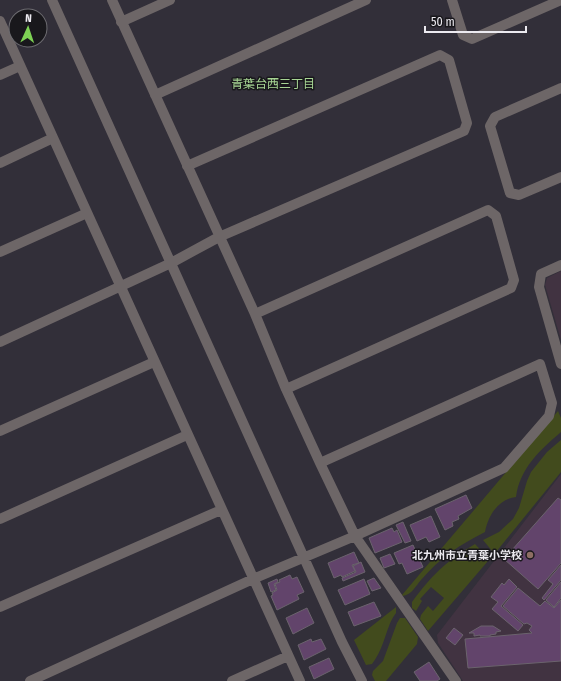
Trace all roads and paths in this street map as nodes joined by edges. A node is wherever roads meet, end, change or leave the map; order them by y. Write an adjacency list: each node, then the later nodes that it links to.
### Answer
1 (52, 0): 20 (street)
2 (112, 0): 8 (street)
3 (170, 0): 8 (street)
4 (366, 0): 12 (street)
5 (452, 0): 6 (street)
6 (561, 0)
7 (0, 21): 9 (street)
8 (121, 22): 12 (street)
9 (20, 66): 10 (street); 13 (street)
10 (0, 75)
11 (561, 88): 16 (street)
12 (155, 95): 15 (street)
13 (53, 138): 14 (street); 17 (street)
14 (0, 163)
15 (187, 166): 18 (street); 18 (street)
16 (561, 177)
17 (87, 213): 19 (street); 22 (street)
18 (219, 238): 20 (street); 23 (street)
19 (0, 252)
20 (171, 263): 22 (street); 34 (street)
21 (561, 265): 26 (street)
22 (122, 286): 24 (street); 25 (street)
23 (255, 314): 27 (street); 27 (street)
24 (0, 342)
25 (154, 362): 28 (street); 29 (street)
26 (561, 364)
27 (286, 389): 30 (street)
28 (0, 431)
29 (187, 435): 31 (street); 32 (street)
30 (320, 463): 33 (street); 33 (street)
31 (221, 510): 35 (street); 36 (street)
32 (0, 519)
33 (355, 536): 34 (street); 42 (street)
34 (305, 558): 35 (street); 41 (street)
35 (253, 579): 37 (street); 38 (street)
36 (0, 607)
37 (288, 656): 39 (street); 40 (street)
38 (30, 681)
39 (232, 681)
40 (300, 681)
41 (362, 681)
42 (456, 681)

